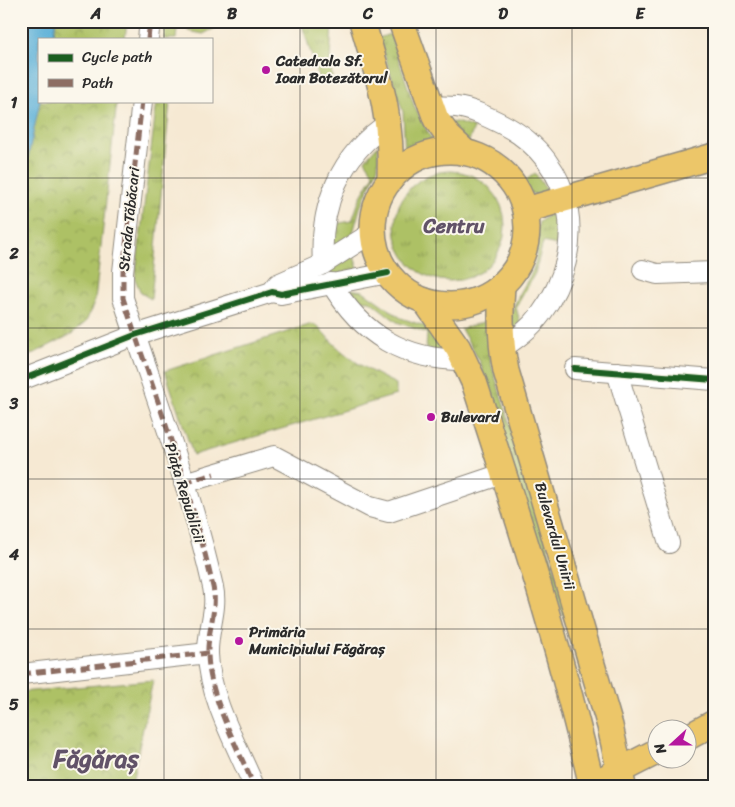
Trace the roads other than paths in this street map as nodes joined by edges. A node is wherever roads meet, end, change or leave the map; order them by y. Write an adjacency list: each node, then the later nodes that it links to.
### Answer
1 (150, 21): 4 (street)
2 (362, 21): 7 (main road, Bulevardul Unirii)
3 (401, 21): 6 (main road, Bulevardul Unirii)
4 (148, 38)
5 (142, 102): 22 (street, Strada Tăbăcari)
6 (430, 106): 8 (main road, Bulevardul Unirii); 11 (street)
7 (389, 124): 10 (main road, Bulevardul Unirii); 14 (street)
8 (464, 151): 10 (main road, Bulevardul Unirii); 12 (main road, Bulevardul Unirii)
9 (714, 156): 11 (main road)
10 (390, 180): 13 (main road, Bulevardul Unirii)
11 (567, 199): 12 (main road); 23 (street)
12 (526, 210): 19 (main road, Bulevardul Unirii)
13 (374, 232): 14 (street); 17 (main road, Bulevardul Unirii)
14 (323, 264): 20 (street)
15 (642, 270): 16 (street)
16 (714, 272)
17 (388, 274): 18 (street); 21 (main road, Bulevardul Unirii)
18 (331, 283): 20 (street); 24 (street)
19 (502, 285): 21 (main road, Bulevardul Unirii); 23 (main road, Bulevardul Unirii)
20 (272, 292): 22 (street)
21 (425, 301): 24 (main road, Bulevardul Unirii)
22 (135, 335): 27 (street); 30 (street, Piața Republicii)
23 (501, 349): 37 (main road, Bulevardul Unirii)
24 (464, 360): 29 (main road, Bulevardul Unirii)
25 (575, 369): 26 (street)
26 (616, 372): 28 (street); 31 (street)
27 (21, 380)
28 (714, 380)
29 (502, 474): 30 (street); 39 (main road, Bulevardul Unirii)
30 (184, 483): 32 (street, Piața Republicii)
31 (669, 543)
32 (208, 653): 33 (street); 38 (street, Piața Republicii)
33 (21, 674)
34 (714, 724): 35 (main road)
35 (698, 731)
36 (648, 758): 37 (main road)
37 (622, 778): 39 (main road)
38 (254, 786)
39 (591, 786)

